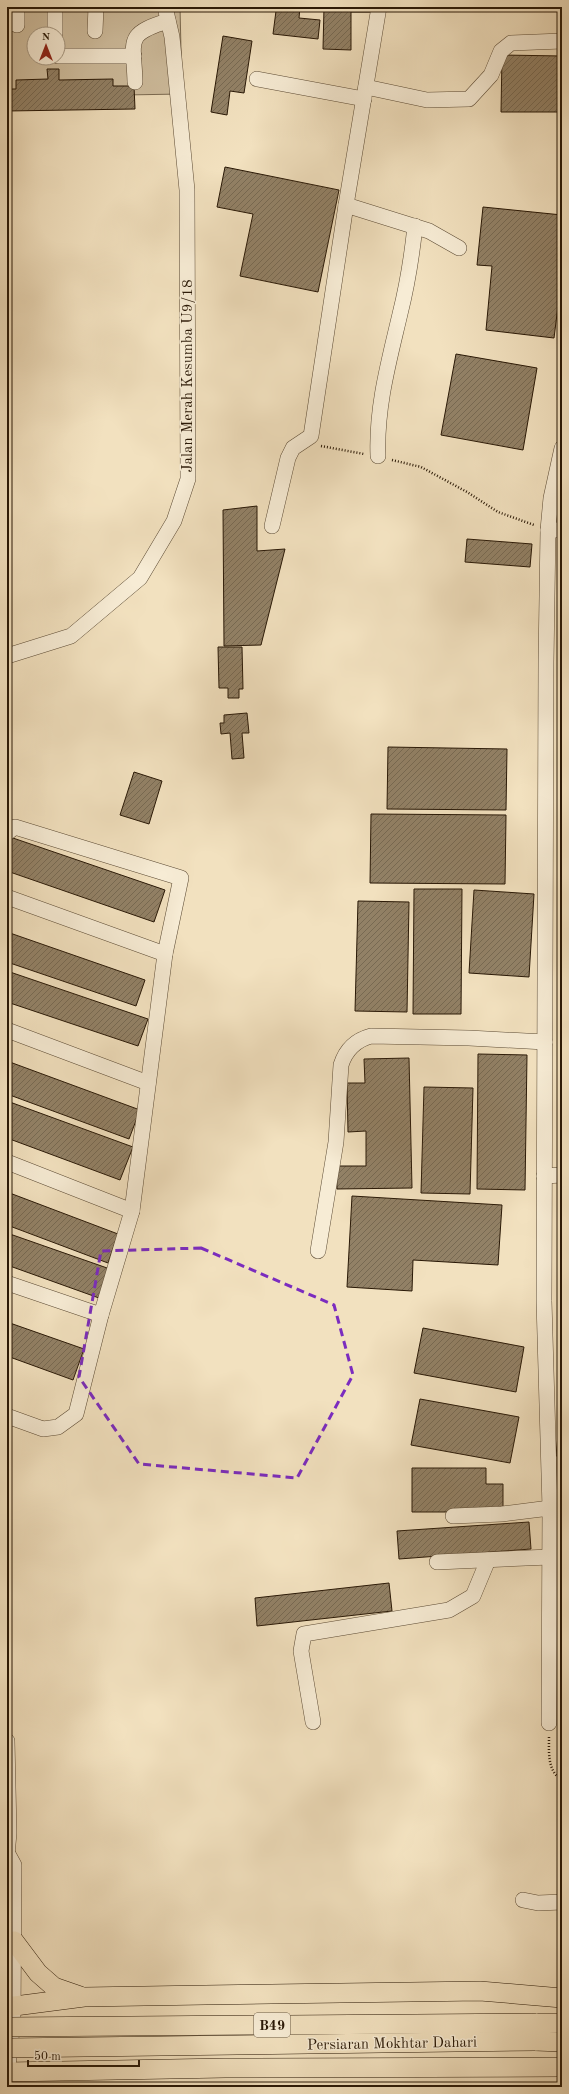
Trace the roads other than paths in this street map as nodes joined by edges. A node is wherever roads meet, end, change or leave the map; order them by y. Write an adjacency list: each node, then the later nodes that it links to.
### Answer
1 (17, 7): 6 (street)
2 (55, 7): 7 (street)
3 (96, 7): 8 (street)
4 (379, 7): 14 (street)
5 (166, 14): 11 (street); 22 (street, Jalan Merah Kesumba U9/18)
6 (18, 25)
7 (55, 26)
8 (95, 31)
9 (562, 41): 14 (street)
10 (66, 56): 11 (street)
11 (134, 56): 13 (street)
12 (257, 78): 14 (street)
13 (135, 82)
14 (365, 93): 15 (street)
15 (346, 205): 16 (street); 20 (street)
16 (415, 226): 17 (street); 19 (street)
17 (458, 248)
18 (562, 448): 21 (street)
19 (378, 456)
20 (272, 526)
21 (555, 530): 27 (street)
22 (7, 656)
23 (7, 833): 25 (street)
24 (7, 897): 25 (street)
25 (165, 954): 28 (street)
26 (7, 1030): 28 (street)
27 (545, 1042): 31 (street); 33 (street)
28 (148, 1083): 32 (street)
29 (7, 1162): 32 (street)
30 (562, 1175): 31 (street)
31 (544, 1176): 37 (street)
32 (132, 1211): 35 (street)
33 (318, 1251)
34 (7, 1283): 35 (street)
35 (101, 1315): 36 (street)
36 (7, 1416)
37 (550, 1508): 38 (street); 39 (street)
38 (453, 1516)
39 (550, 1557): 40 (street); 43 (street)
40 (488, 1560): 41 (street); 42 (street)
41 (437, 1562)
42 (313, 1722)
43 (549, 1723)
44 (7, 1741): 45 (street)
45 (8, 1833): 46 (street)
46 (7, 1855): 49 (street)
47 (522, 1900): 48 (street)
48 (562, 1902)
49 (14, 1941): 50 (main road); 52 (street)
50 (84, 1997): 51 (main road); 52 (main road)
51 (562, 1998)
52 (10, 2006): 59 (street)
53 (562, 2024): 55 (main road, Persiaran Mokhtar Dahari / B49)
54 (7, 2027): 55 (main road, Persiaran Mokhtar Dahari / B49, bridge)
55 (536, 2032): 56 (main road, Persiaran Mokhtar Dahari / B49); 57 (main road, Persiaran Mokhtar Dahari / B49, bridge)
56 (562, 2042)
57 (7, 2048)
58 (562, 2067): 59 (main road)
59 (8, 2073)

